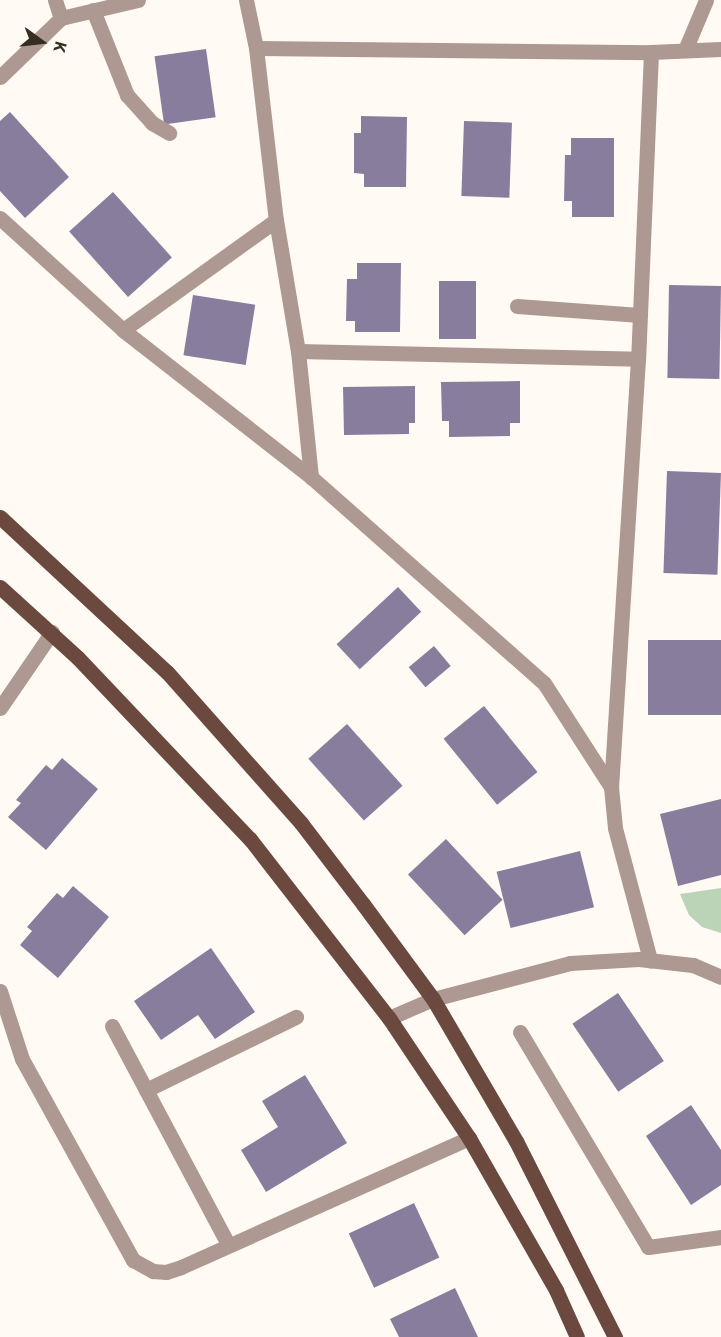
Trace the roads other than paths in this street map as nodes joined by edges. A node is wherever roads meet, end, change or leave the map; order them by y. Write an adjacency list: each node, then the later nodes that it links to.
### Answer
1 (55, 0): 6 (street)
2 (138, 0): 5 (street)
3 (246, 0): 7 (street)
4 (706, 0): 8 (street)
5 (93, 10): 6 (street); 12 (street)
6 (61, 18): 11 (street)
7 (256, 48): 10 (street); 14 (street)
8 (685, 50): 9 (street); 10 (street)
9 (721, 50)
10 (651, 52): 16 (street)
11 (0, 77)
12 (169, 133)
13 (0, 218): 17 (street)
14 (276, 220): 17 (street); 18 (street)
15 (517, 306): 16 (street)
16 (640, 315): 19 (street)
17 (123, 330): 20 (street)
18 (298, 351): 19 (street); 20 (street)
19 (638, 359): 25 (street)
20 (311, 477): 25 (street)
21 (0, 517): 29 (main road)
22 (0, 587): 23 (main road)
23 (52, 632): 24 (street); 31 (main road)
24 (0, 708)
25 (611, 787): 26 (street)
26 (650, 960): 27 (street); 29 (street)
27 (721, 976)
28 (0, 992): 37 (street)
29 (433, 999): 31 (street); 39 (main road)
30 (296, 1017): 34 (street)
31 (389, 1018): 35 (main road)
32 (112, 1026): 34 (street)
33 (520, 1032): 36 (street)
34 (146, 1090): 37 (street)
35 (469, 1138): 37 (street); 38 (main road)
36 (721, 1237)
37 (228, 1244)
38 (577, 1337)
39 (615, 1337)

